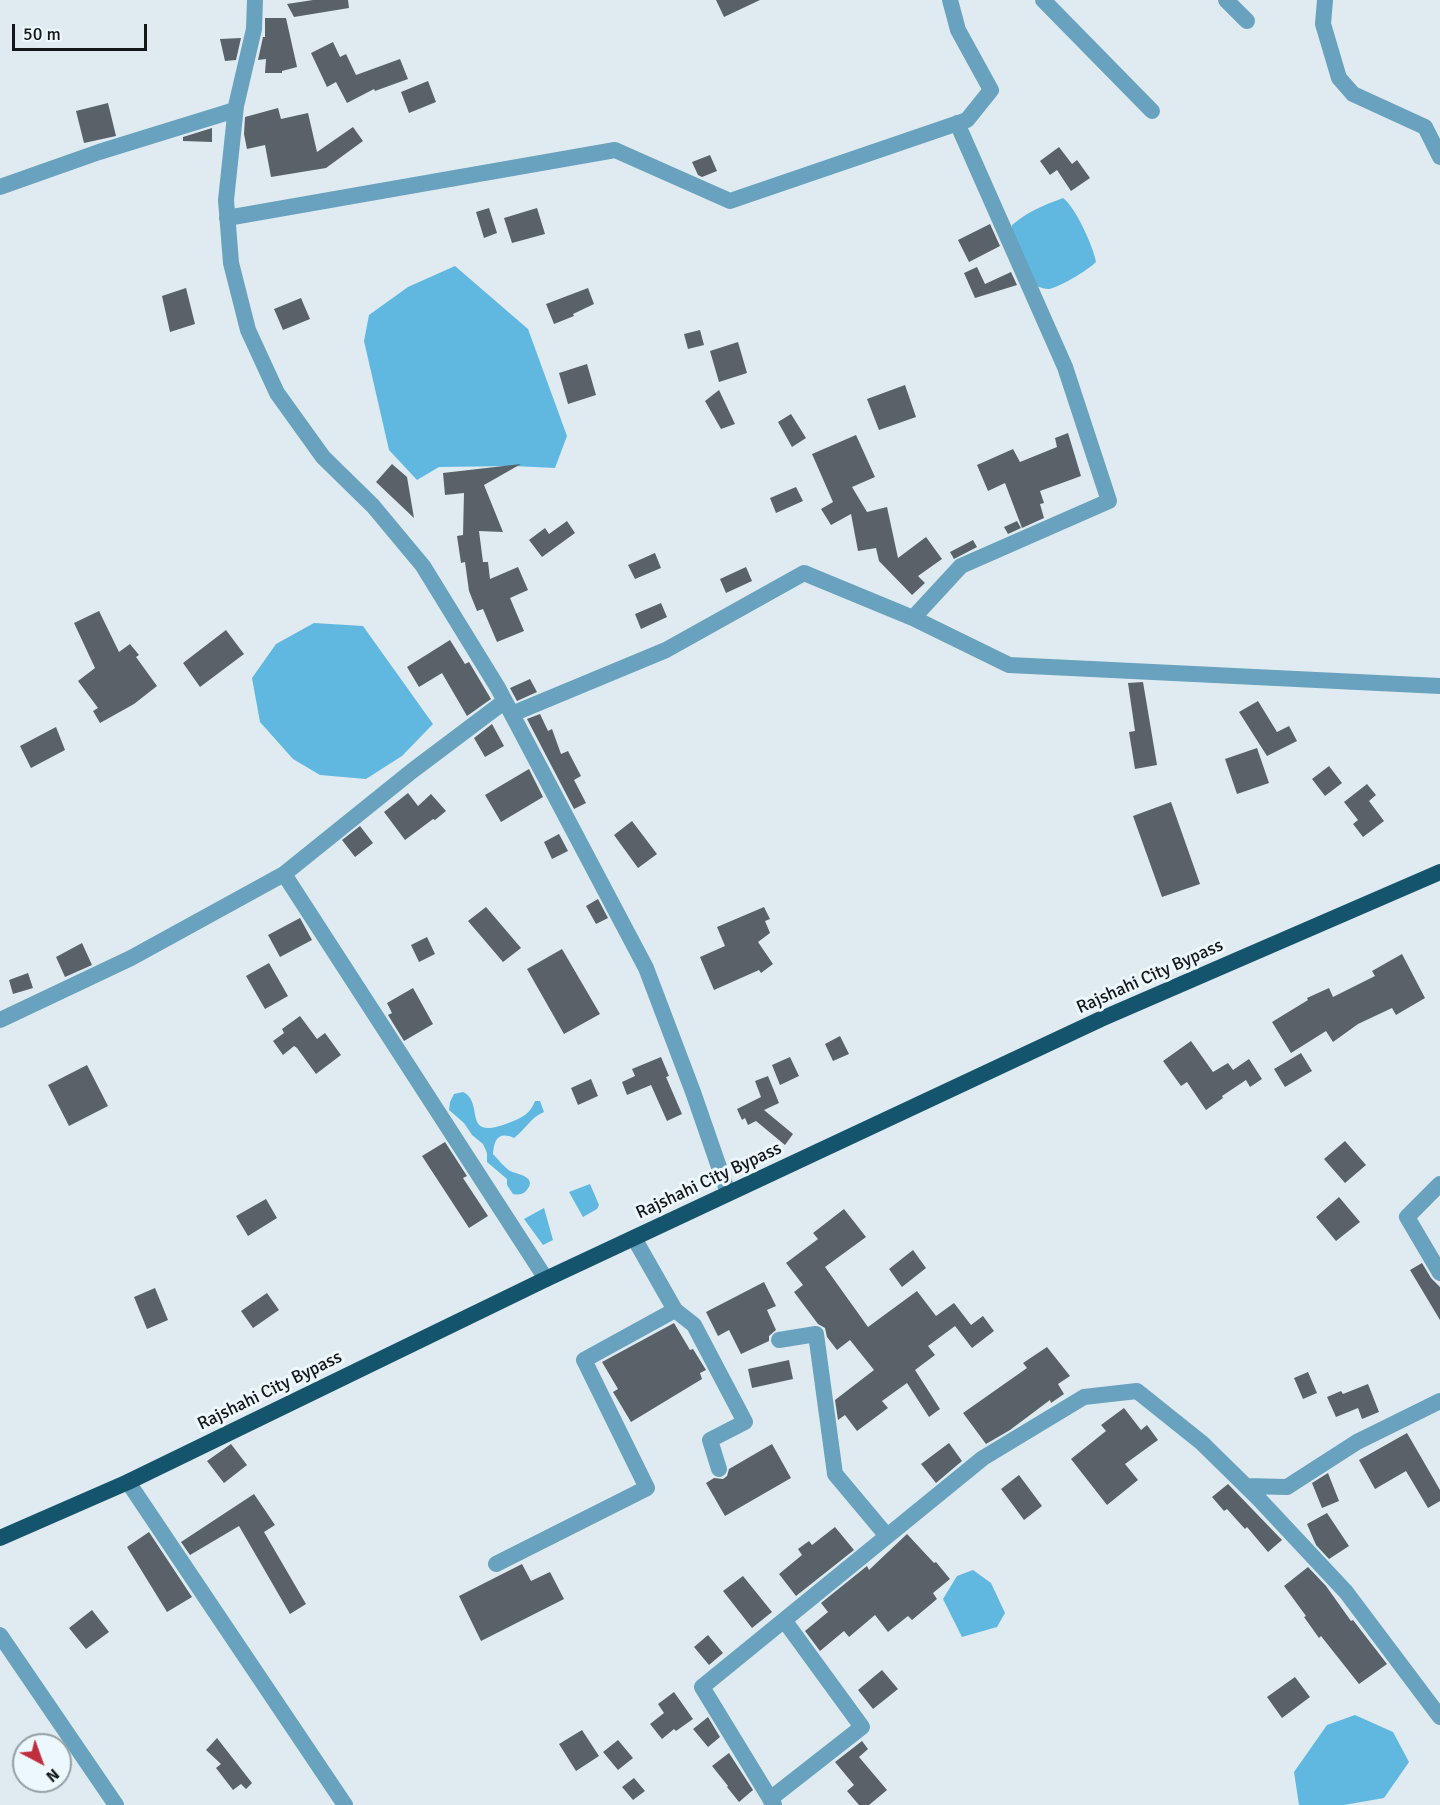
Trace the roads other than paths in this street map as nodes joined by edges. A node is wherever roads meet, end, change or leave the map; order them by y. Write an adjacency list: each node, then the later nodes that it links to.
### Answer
1 (255, 0): 7 (street)
2 (950, 0): 9 (street)
3 (1042, 0): 8 (street)
4 (1226, 0): 6 (street)
5 (1325, 0): 10 (street)
6 (1247, 21)
7 (235, 110): 11 (street); 12 (street)
8 (1152, 111)
9 (957, 123): 12 (street); 13 (street)
10 (1440, 157)
11 (0, 187)
12 (227, 218): 15 (street)
13 (913, 618): 14 (street); 15 (street)
14 (1440, 686)
15 (508, 707): 17 (street); 20 (street)
16 (1440, 872): 20 (highway, Rajshahi City Bypass)
17 (284, 874): 18 (street); 23 (street)
18 (0, 1020)
19 (1440, 1184): 22 (street)
20 (728, 1193): 21 (highway, Rajshahi City Bypass)
21 (634, 1238): 23 (highway, Rajshahi City Bypass); 24 (street)
22 (1440, 1273)
23 (546, 1279): 28 (highway, Rajshahi City Bypass)
24 (675, 1310): 27 (street); 32 (street)
25 (779, 1340): 30 (street)
26 (1440, 1401): 29 (street)
27 (719, 1469)
28 (128, 1482): 31 (highway, Rajshahi City Bypass); 38 (street)
29 (1246, 1486): 30 (street); 35 (street)
30 (887, 1536): 33 (street)
31 (0, 1538)
32 (496, 1564)
33 (784, 1620): 36 (street); 36 (street)
34 (0, 1635): 37 (street)
35 (1440, 1717)
36 (772, 1802)
37 (116, 1805)
38 (345, 1805)

